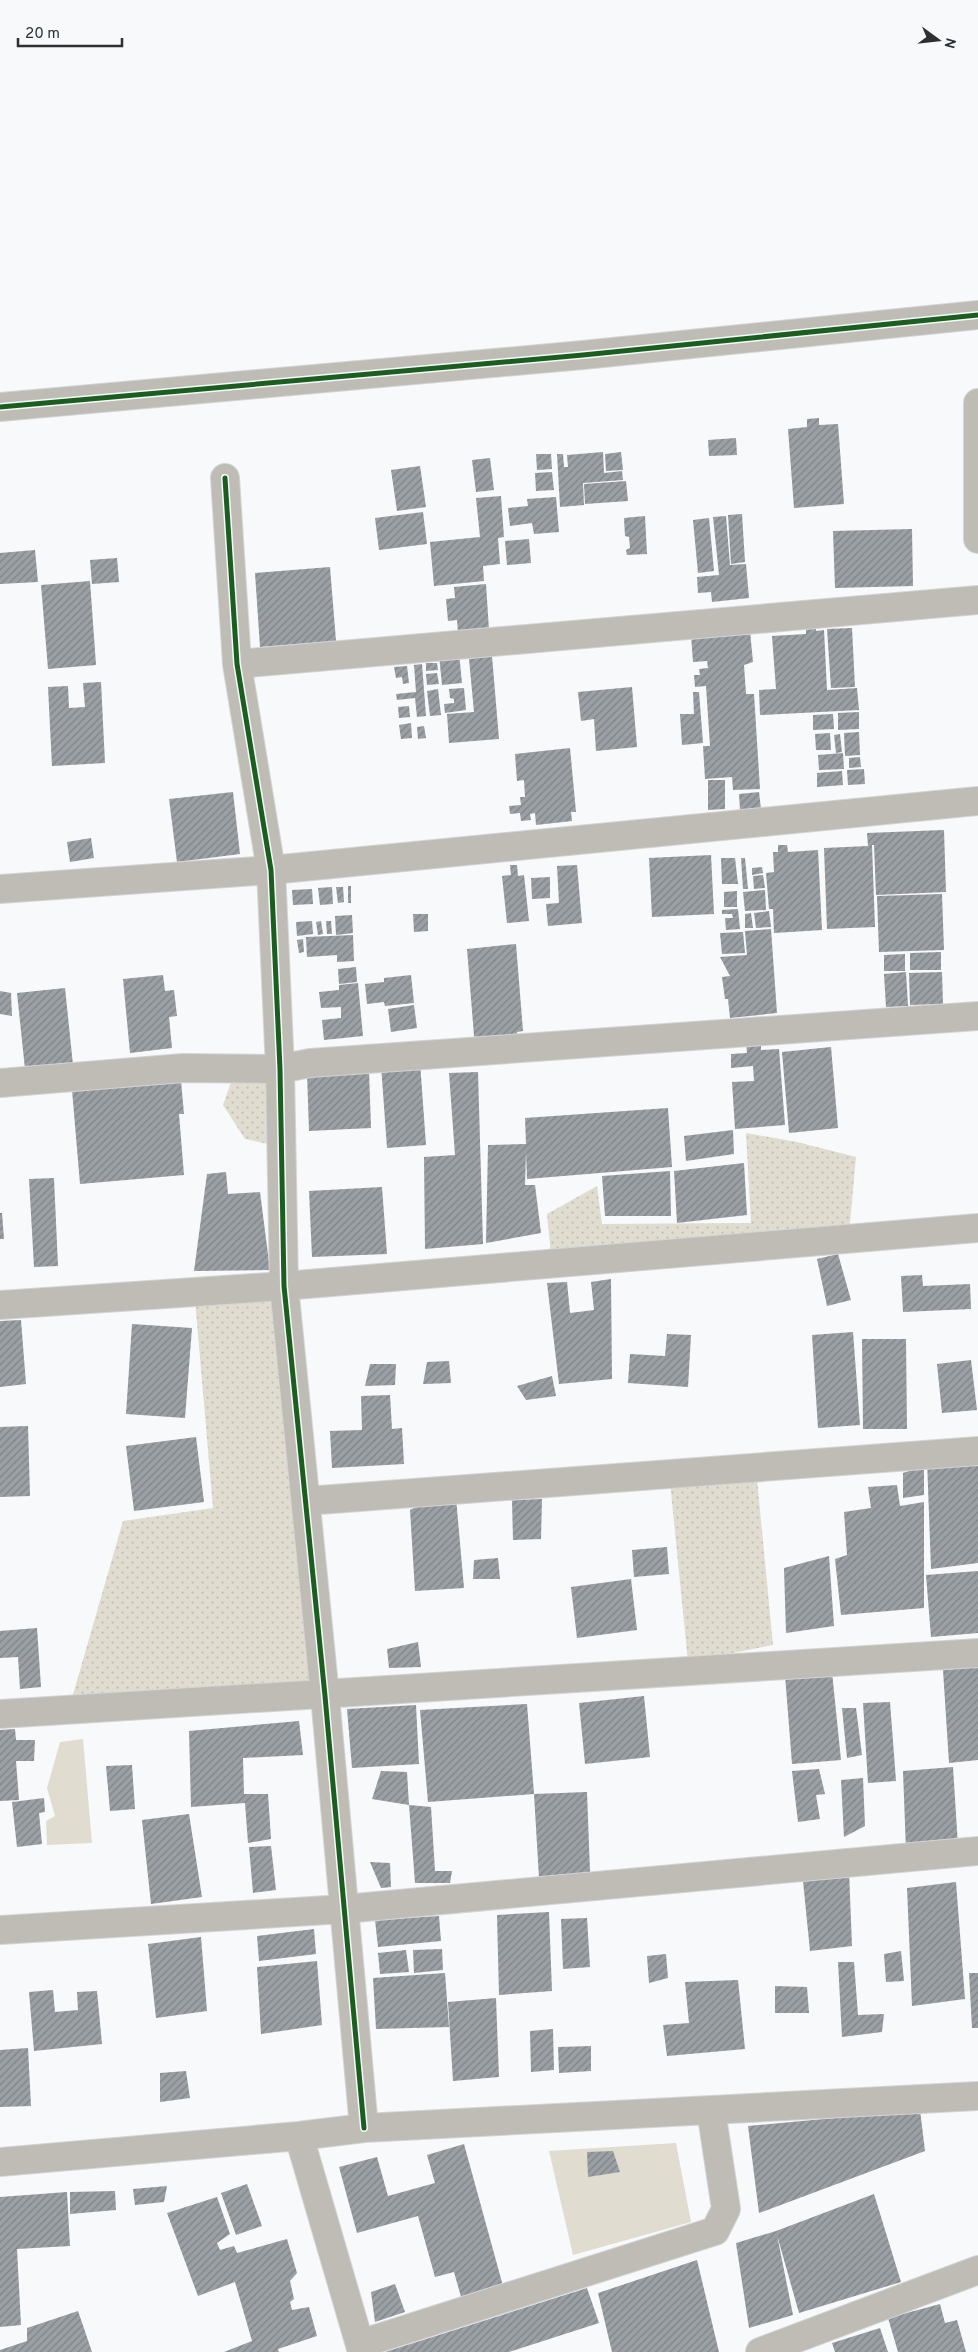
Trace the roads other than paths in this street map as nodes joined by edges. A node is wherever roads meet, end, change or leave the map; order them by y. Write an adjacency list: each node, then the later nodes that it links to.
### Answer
1 (978, 315): 3 (street)
2 (978, 403): 5 (street)
3 (0, 407)
4 (225, 478): 7 (street)
5 (978, 539)
6 (978, 600): 7 (street)
7 (237, 664): 9 (street)
8 (978, 801): 9 (street)
9 (271, 870): 10 (street); 12 (street)
10 (0, 889)
11 (978, 1016): 12 (street)
12 (280, 1069): 13 (street); 15 (street)
13 (0, 1082)
14 (978, 1228): 15 (street)
15 (284, 1286): 16 (street); 18 (street)
16 (0, 1305)
17 (978, 1451): 18 (street)
18 (306, 1501): 20 (street)
19 (978, 1653): 20 (street)
20 (325, 1696): 21 (street); 23 (street)
21 (0, 1714)
22 (978, 1851): 23 (street)
23 (344, 1909): 24 (street); 27 (street)
24 (0, 1930)
25 (978, 2096): 26 (street)
26 (711, 2110): 27 (street); 31 (street)
27 (364, 2128): 28 (street)
28 (299, 2136): 29 (street); 31 (street)
29 (0, 2162)
30 (978, 2270): 32 (street)
31 (361, 2348)
32 (760, 2352)

